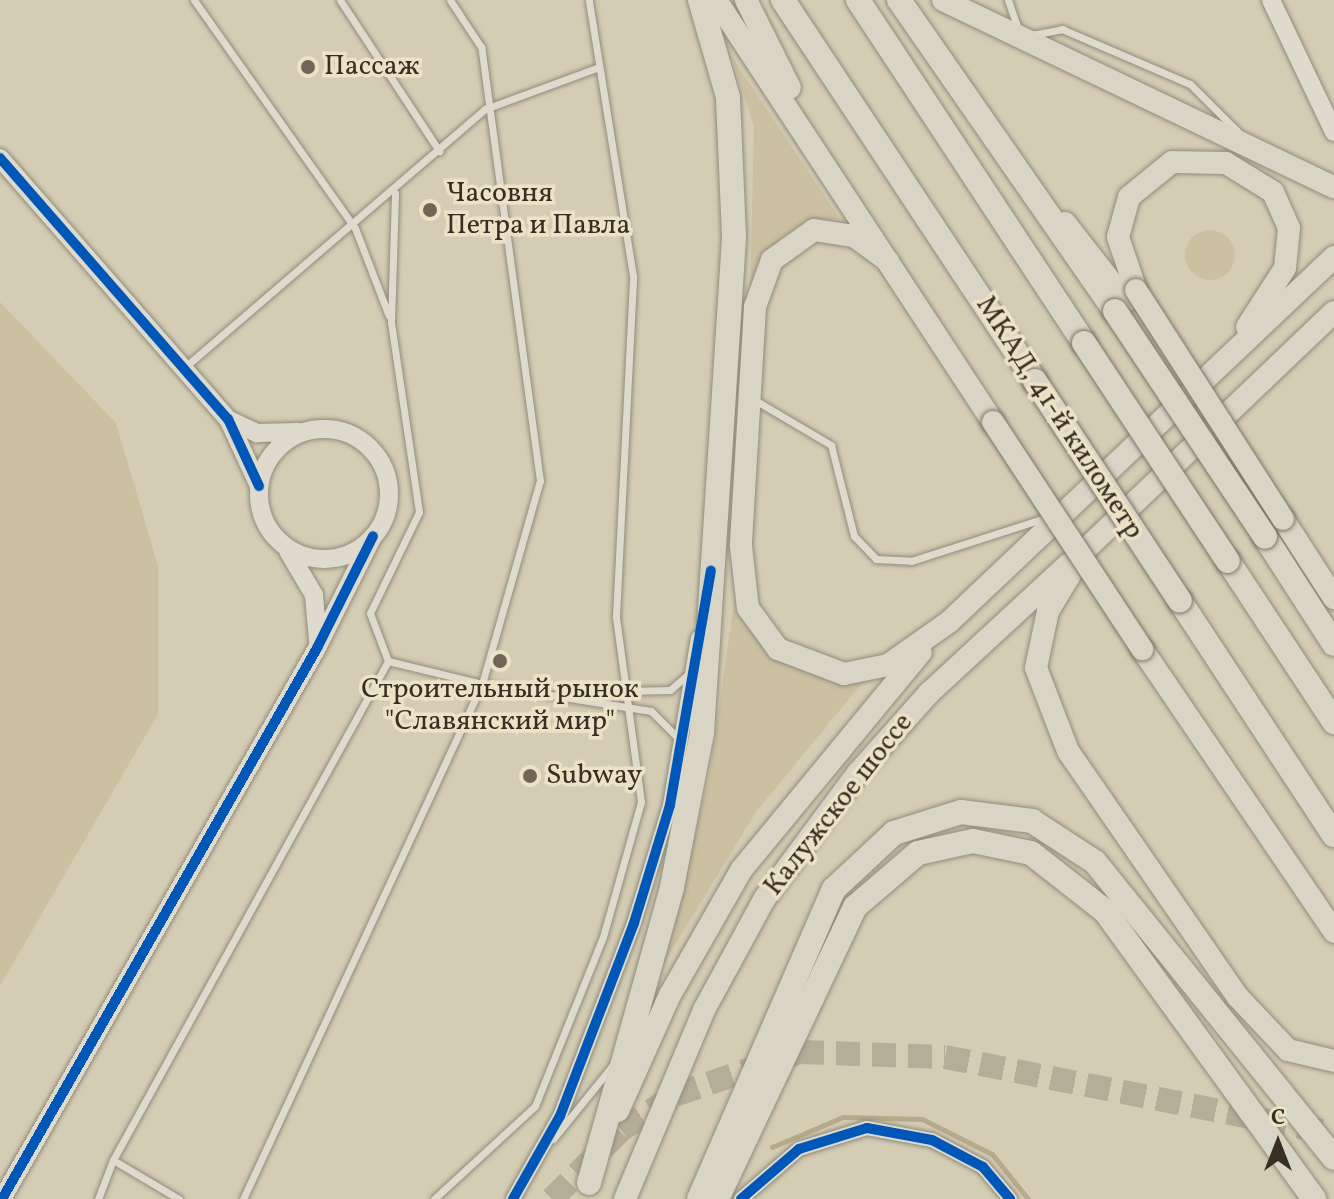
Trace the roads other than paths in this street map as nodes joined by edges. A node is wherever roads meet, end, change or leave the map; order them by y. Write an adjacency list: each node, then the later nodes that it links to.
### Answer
1 (194, 0): 24 (lane)
2 (340, 0): 18 (lane)
3 (450, 0): 16 (lane)
4 (589, 0): 15 (lane)
5 (700, 0): 40 (highway)
6 (716, 0): 21 (main road)
7 (746, 0): 21 (main road)
8 (783, 0): 52 (highway, МКАД, 41-й километр, bridge)
9 (858, 0): 50 (highway, bridge)
10 (899, 0): 27 (highway)
11 (943, 0): 14 (main road)
12 (1008, 0): 14 (lane)
13 (1275, 8): 17 (street)
14 (1021, 37): 20 (main road); 20 (lane)
15 (599, 67): 16 (lane); 48 (lane)
16 (485, 109): 18 (lane); 47 (lane)
17 (1334, 132)
18 (439, 151): 23 (lane)
19 (0, 158): 31 (street)
20 (1263, 158): 22 (main road)
21 (833, 174): 26 (main road)
22 (1334, 187)
23 (395, 193): 24 (lane); 29 (lane)
24 (355, 228): 29 (lane); 31 (lane)
25 (1334, 257): 30 (main road)
26 (888, 261): 32 (main road); 53 (main road, bridge)
27 (1126, 301): 30 (main road); 41 (main road, bridge); 43 (highway, bridge)
28 (1334, 312): 39 (main road, Калужское шоссе)
29 (391, 322): 45 (lane)
30 (1230, 355): 36 (main road)
31 (182, 370): 33 (street)
32 (750, 398): 36 (lane); 42 (main road)
33 (228, 419): 34 (street); 35 (street)
34 (307, 431): 35 (street); 37 (street)
35 (259, 486): 38 (street)
36 (1060, 513): 42 (main road)
37 (373, 536): 38 (street); 44 (street)
38 (281, 543): 44 (street)
39 (1085, 550): 56 (main road); 67 (main road, Калужское шоссе)
40 (711, 571): 46 (street); 55 (highway)
41 (1334, 598)
42 (949, 622): 54 (main road, Калужское шоссе)
43 (1334, 644)
44 (317, 648): 61 (street)
45 (388, 661): 47 (lane); 59 (lane)
46 (694, 663): 48 (lane); 51 (street)
47 (482, 684): 49 (lane); 64 (lane)
48 (625, 691): 49 (lane)
49 (626, 708): 51 (lane); 65 (lane)
50 (1334, 722)
51 (682, 743): 57 (street)
52 (1334, 835)
53 (1334, 932)
54 (670, 995): 55 (lane); 60 (main road, Калужское шоссе)
55 (626, 1049): 57 (lane); 60 (highway)
56 (1334, 1061)
57 (544, 1151): 66 (street)
58 (1334, 1158): 68 (highway)
59 (113, 1160): 62 (lane); 63 (lane)
60 (586, 1191)
61 (2, 1199)
62 (98, 1199)
63 (179, 1199)
64 (243, 1199)
65 (434, 1199)
66 (513, 1199)
67 (625, 1199)
68 (699, 1199)
69 (717, 1199): 72 (highway)
70 (741, 1199): 71 (street)
71 (1010, 1199)
72 (1314, 1199)

